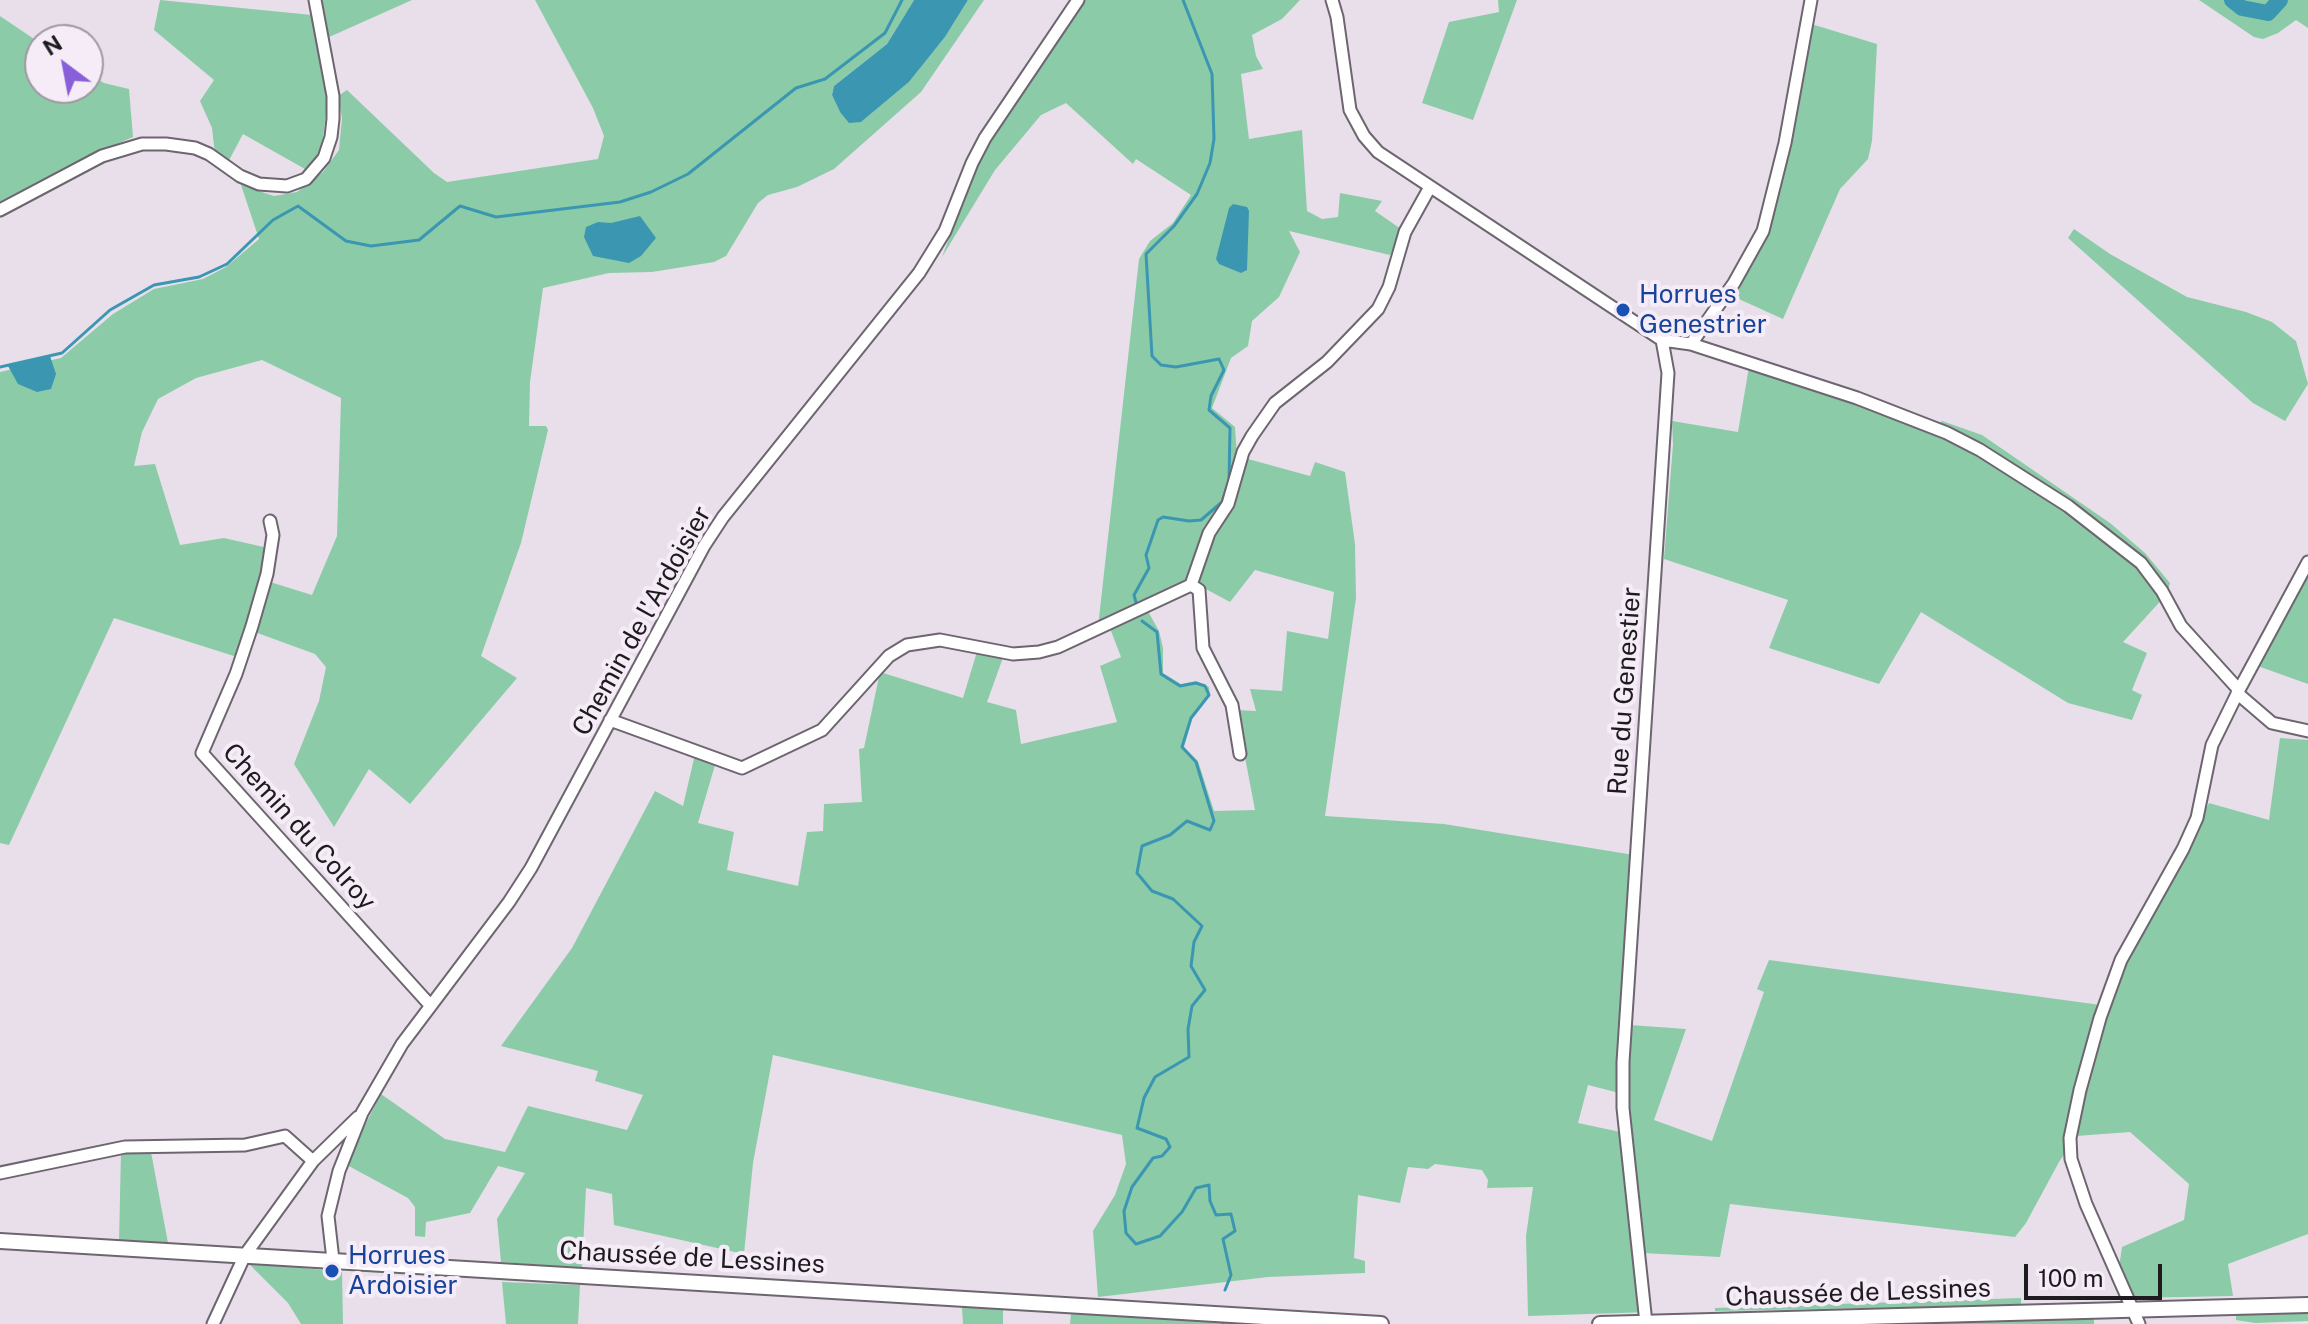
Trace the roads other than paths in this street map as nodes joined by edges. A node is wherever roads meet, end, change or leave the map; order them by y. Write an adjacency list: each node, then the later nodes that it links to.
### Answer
1 (315, 0): 6 (street)
2 (1078, 0): 13 (street, Chemin de l'Ardoisier)
3 (1332, 0): 5 (street)
4 (1811, 0): 8 (street)
5 (1430, 187): 7 (street); 11 (street)
6 (0, 210)
7 (1662, 340): 8 (street); 25 (street, Rue du Genestier)
8 (1691, 344): 12 (street)
9 (270, 521): 16 (street, Chemin du Colroy)
10 (2308, 562): 12 (street)
11 (1191, 585): 13 (street); 15 (street)
12 (2238, 692): 14 (street); 24 (street)
13 (610, 720): 16 (street, Chemin de l'Ardoisier)
14 (2308, 731)
15 (1240, 754)
16 (430, 1005): 17 (street, Chemin de l'Ardoisier)
17 (362, 1113): 18 (street, Chemin de l'Ardoisier); 22 (street, Chemin de l'Ardoisier)
18 (313, 1161): 19 (street); 21 (street, Chemin de l'Ardoisier)
19 (0, 1173)
20 (0, 1241): 21 (main road, Chaussée de Lessines)
21 (245, 1255): 22 (main road, Chaussée de Lessines); 27 (street, Chemin de l'Ardoisier)
22 (333, 1260): 28 (main road, Chaussée de Lessines)
23 (2308, 1305): 24 (main road, Chaussée de Lessines)
24 (2132, 1310): 26 (main road, Chaussée de Lessines); 30 (street)
25 (1646, 1323): 26 (main road, Chaussée de Lessines); 29 (main road, Chaussée de Lessines)
26 (1692, 1323)
27 (213, 1324)
28 (1381, 1324)
29 (1600, 1324)
30 (2139, 1324)

